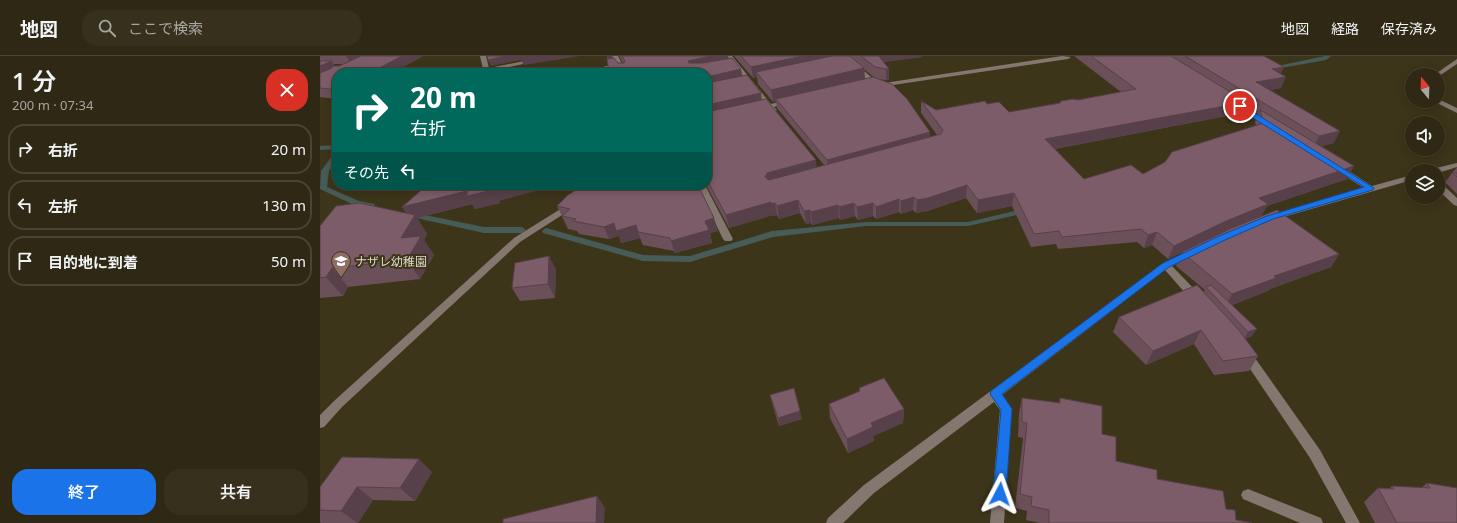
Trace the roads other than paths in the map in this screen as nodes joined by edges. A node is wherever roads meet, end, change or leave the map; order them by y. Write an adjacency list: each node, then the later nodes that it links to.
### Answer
1 (483, 56): 11 (street)
2 (558, 56): 12 (street)
3 (616, 56): 10 (street)
4 (729, 56): 21 (street)
5 (1035, 56): 8 (street)
6 (1068, 57): 8 (street)
7 (841, 59): 16 (street)
8 (1041, 61): 16 (street)
9 (1457, 61): 15 (street)
10 (620, 65): 13 (street); 14 (street)
11 (486, 68)
12 (501, 68)
13 (605, 68)
14 (622, 68)
15 (1445, 69)
16 (886, 84): 17 (street)
17 (892, 88)
18 (800, 99): 21 (street)
19 (1228, 99): 25 (street)
20 (1445, 105): 23 (street)
21 (770, 106): 22 (street); 24 (street)
22 (749, 111)
23 (1457, 111)
24 (780, 118)
25 (1275, 129)
26 (1330, 163): 30 (street)
27 (1457, 165): 28 (street)
28 (1445, 168)
29 (1405, 179): 30 (street)
30 (1370, 188): 35 (street)
31 (704, 190): 36 (street)
32 (1445, 192): 34 (street)
33 (575, 202): 42 (street)
34 (1457, 203)
35 (1263, 221)
36 (728, 239)
37 (1201, 248): 38 (street)
38 (1166, 265): 39 (street); 41 (street)
39 (1203, 305)
40 (1239, 345): 47 (street)
41 (995, 394): 44 (street); 45 (street)
42 (320, 423)
43 (1248, 495): 46 (street)
44 (833, 523)
45 (997, 523)
46 (1316, 523)
47 (1353, 523)

